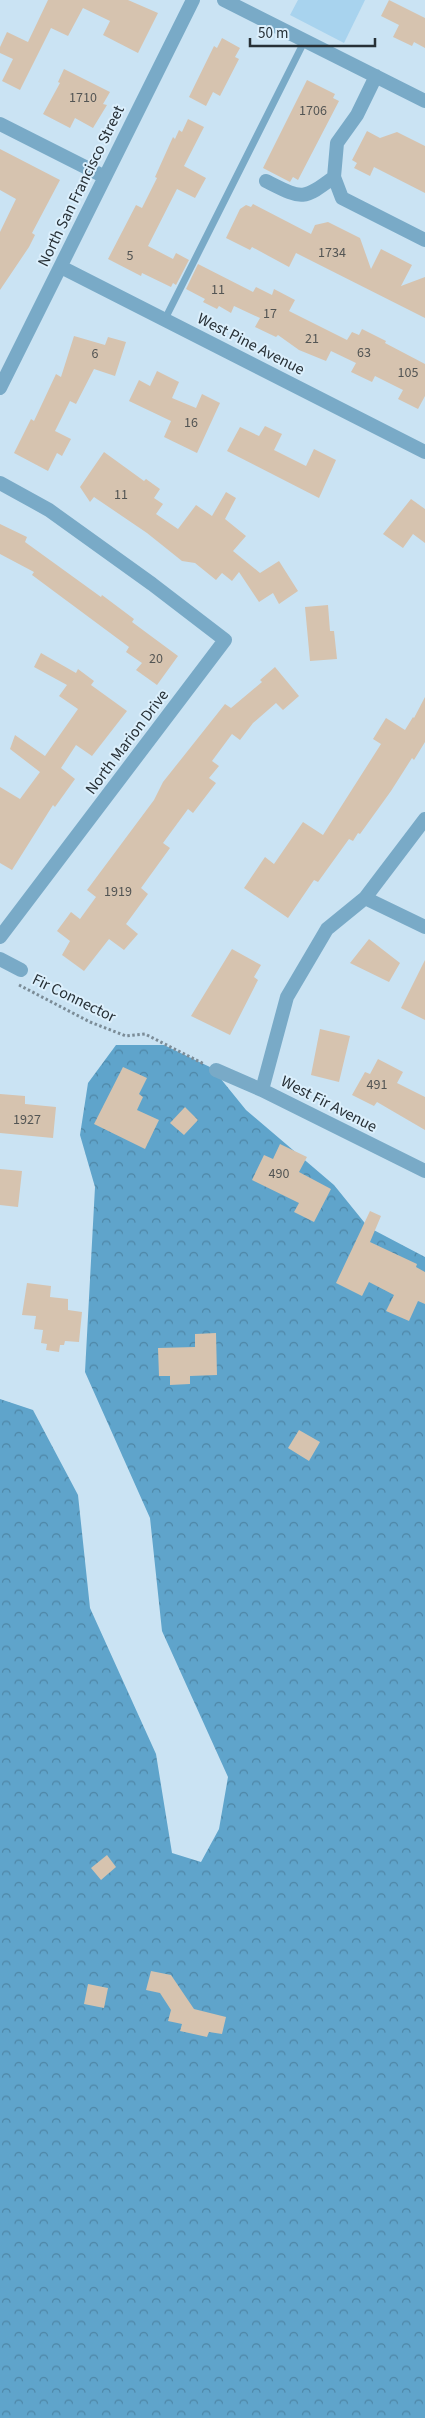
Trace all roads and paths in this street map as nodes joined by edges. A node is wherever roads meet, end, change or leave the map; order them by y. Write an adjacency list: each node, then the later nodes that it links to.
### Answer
1 (193, 0): 7 (street, North San Francisco Street)
2 (224, 0): 3 (street)
3 (304, 40): 4 (street); 12 (lane)
4 (376, 76): 5 (street); 8 (street)
5 (425, 101)
6 (0, 124): 7 (street)
7 (105, 177): 11 (street, North San Francisco Street)
8 (334, 177): 9 (street); 10 (street)
9 (266, 181)
10 (425, 240)
11 (61, 267): 12 (street, West Pine Avenue); 13 (street, North San Francisco Street)
12 (164, 319): 14 (street, West Pine Avenue)
13 (0, 388)
14 (425, 452)
15 (0, 483): 19 (street, North Marion Drive)
16 (425, 819): 17 (street)
17 (365, 898): 18 (street); 23 (street)
18 (425, 927)
19 (0, 938)
20 (0, 959): 21 (street)
21 (21, 970): 22 (path, Fir Connector)
22 (216, 1070): 23 (street, West Fir Avenue)
23 (262, 1090): 24 (street, West Fir Avenue)
24 (425, 1171)

